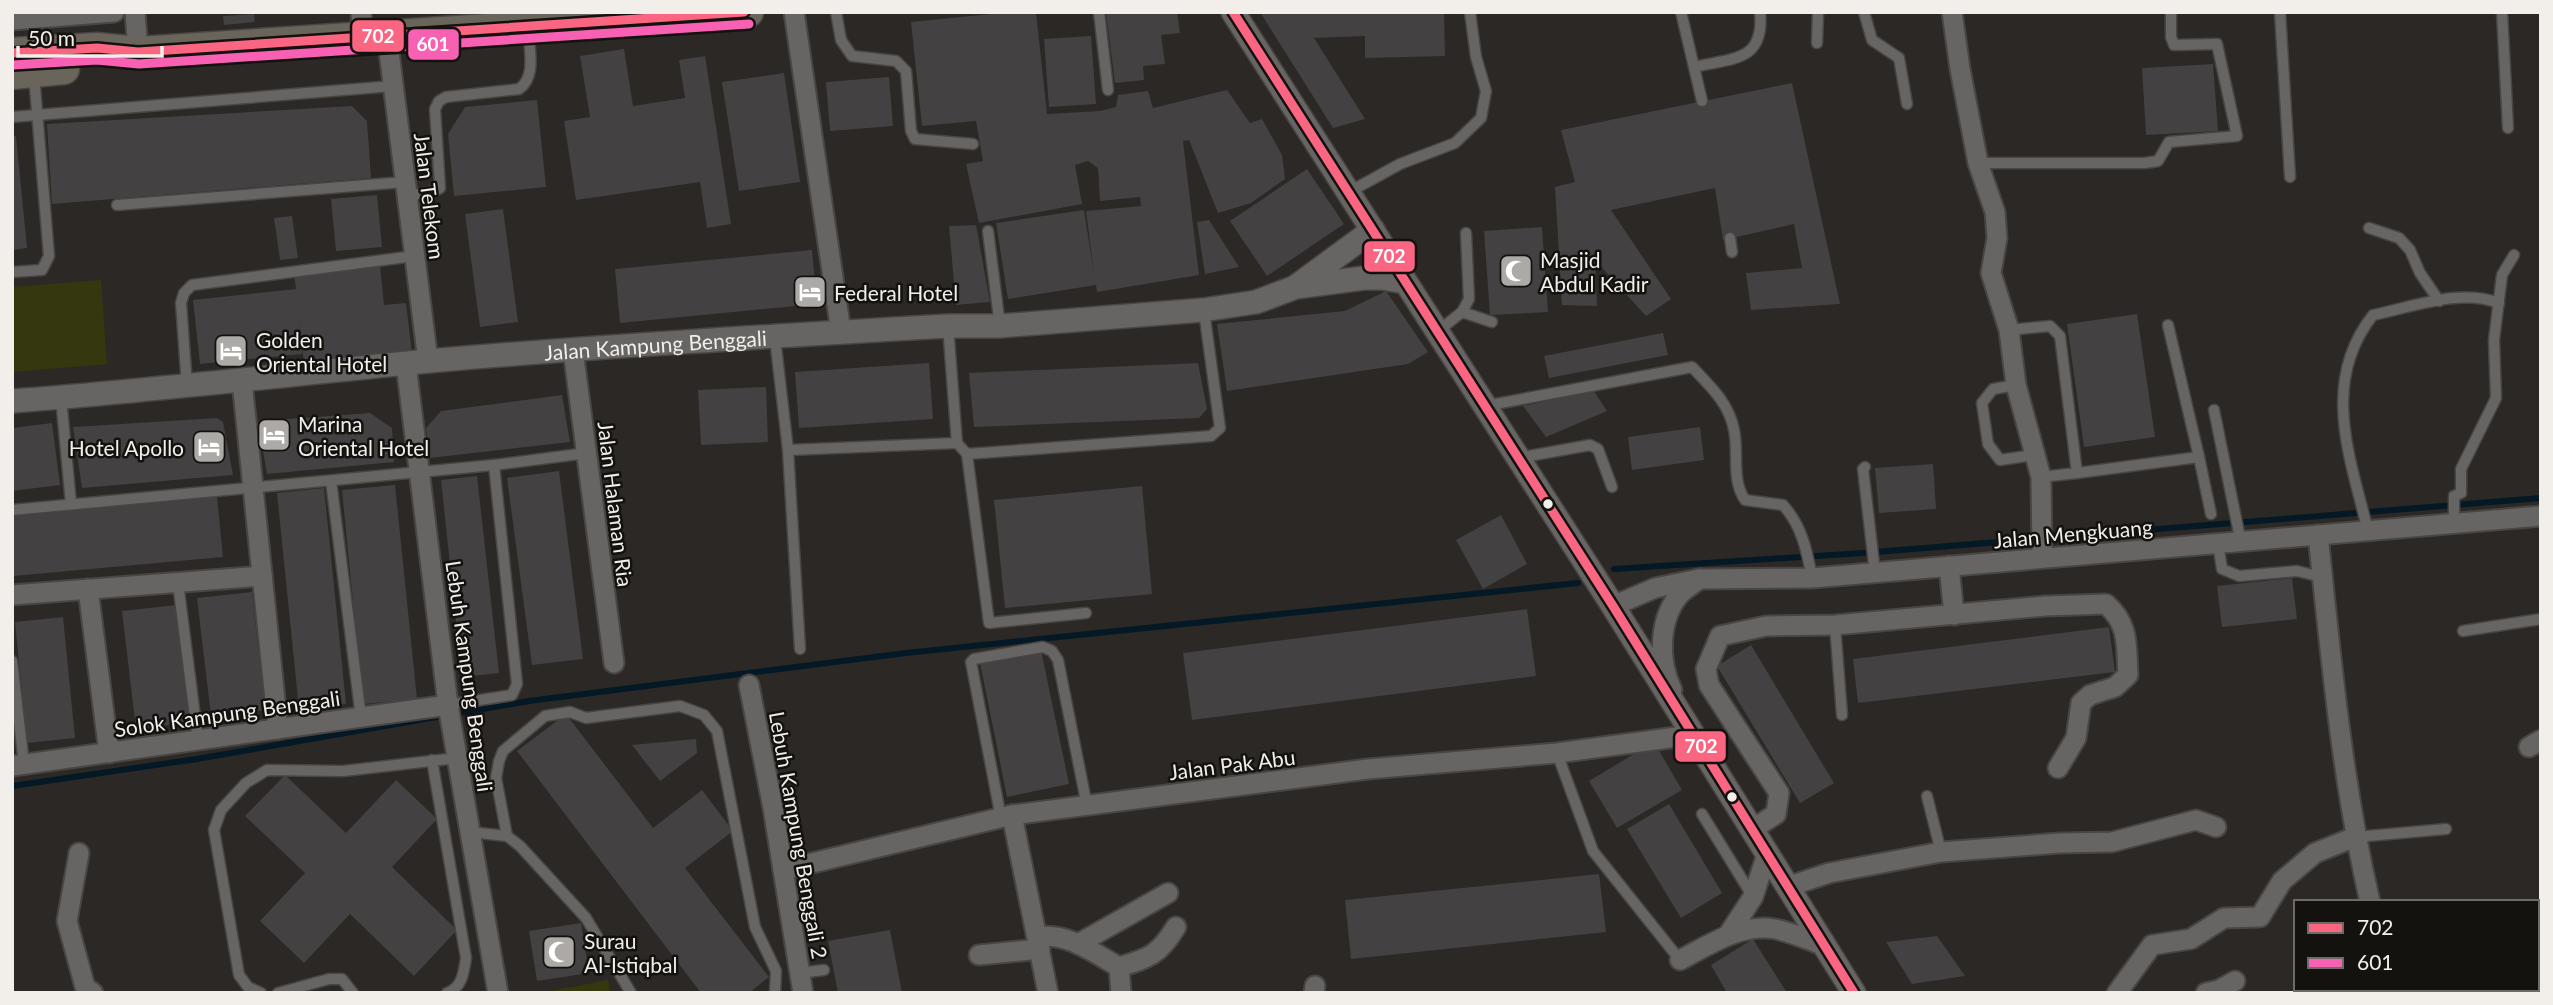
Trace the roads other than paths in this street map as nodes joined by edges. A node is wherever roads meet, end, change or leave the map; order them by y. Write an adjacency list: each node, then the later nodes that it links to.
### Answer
1 (114, 12): 17 (street)
2 (135, 12): 21 (street)
3 (748, 12): 18 (main road)
4 (794, 12): 58 (street)
5 (836, 12): 31 (lane)
6 (1099, 12): 25 (lane)
7 (1233, 12): 35 (street)
8 (1470, 12): 35 (lane)
9 (1681, 12): 23 (lane)
10 (1760, 12): 23 (lane)
11 (1818, 12): 20 (lane)
12 (1864, 12): 27 (lane)
13 (1952, 12): 32 (street)
14 (2171, 12): 32 (lane)
15 (2280, 12): 33 (lane)
16 (2502, 12): 30 (lane)
17 (12, 20)
18 (509, 25): 19 (main road); 34 (lane)
19 (370, 29): 21 (main road); 24 (street, Jalan Telekom)
20 (1817, 43)
21 (138, 52): 22 (main road)
22 (19, 66): 28 (lane)
23 (1694, 67): 26 (lane)
24 (393, 86): 28 (lane); 34 (street, Jalan Telekom)
25 (1108, 90)
26 (1702, 101)
27 (1907, 104)
28 (37, 115): 29 (lane); 45 (lane)
29 (12, 117)
30 (2508, 128)
31 (973, 144)
32 (1978, 163): 56 (street)
33 (2290, 177)
34 (406, 189): 36 (lane); 44 (street, Jalan Telekom)
35 (1349, 192): 38 (street)
36 (117, 205)
37 (2369, 228): 48 (lane)
38 (1373, 230): 46 (street); 47 (street)
39 (988, 231): 55 (lane)
40 (1465, 233): 51 (lane)
41 (1730, 238): 42 (lane)
42 (1732, 252)
43 (2514, 255): 49 (lane)
44 (414, 256): 61 (street, Jalan Telekom); 64 (lane)
45 (12, 272)
46 (1405, 282): 47 (street); 57 (street)
47 (1296, 287): 50 (street, Jalan Kampung Benggali)
48 (2439, 300): 49 (lane); 89 (lane)
49 (2499, 303): 88 (lane)
50 (1203, 310): 55 (street, Jalan Kampung Benggali); 72 (lane)
51 (1462, 312): 52 (lane); 57 (lane)
52 (1492, 322)
53 (2168, 325): 74 (lane)
54 (948, 326): 55 (street, Jalan Kampung Benggali); 58 (street, Jalan Kampung Benggali); 69 (lane)
55 (1000, 326)
56 (2009, 330): 63 (street); 78 (lane)
57 (1438, 331): 67 (street)
58 (841, 332): 59 (street, Jalan Kampung Benggali)
59 (775, 338): 60 (street, Jalan Kampung Benggali); 70 (lane)
60 (573, 350): 61 (street, Jalan Kampung Benggali); 71 (street, Jalan Halaman Ria)
61 (417, 363): 62 (street, Jalan Kampung Benggali); 79 (street, Lebuh Kampung Benggali)
62 (242, 380): 64 (street, Jalan Kampung Benggali); 83 (street)
63 (2016, 386): 73 (street); 73 (lane)
64 (187, 387): 65 (street, Jalan Kampung Benggali)
65 (61, 397): 66 (street, Jalan Kampung Benggali); 84 (lane)
66 (12, 401)
67 (1485, 406): 75 (street); 96 (lane)
68 (2214, 410): 91 (lane)
69 (957, 443): 70 (lane); 72 (lane)
70 (788, 450): 109 (lane)
71 (587, 453): 76 (lane); 111 (street, Jalan Halaman Ria)
72 (967, 454): 104 (lane)
73 (2034, 455): 80 (street)
74 (2199, 457): 78 (lane); 86 (lane)
75 (1518, 458): 82 (lane); 103 (street)
76 (494, 465): 79 (lane); 113 (lane)
77 (1865, 467): 95 (lane)
78 (2077, 473): 80 (lane)
79 (419, 474): 81 (lane); 113 (street, Lebuh Kampung Benggali)
80 (2041, 477): 93 (street)
81 (331, 481): 83 (lane); 115 (lane)
82 (1612, 487)
83 (254, 488): 84 (lane); 97 (street)
84 (71, 504): 85 (lane)
85 (12, 510)
86 (2211, 514)
87 (2541, 516): 88 (street, Jalan Mengkuang)
88 (2454, 519): 89 (street, Jalan Mengkuang)
89 (2366, 526): 90 (street, Jalan Mengkuang)
90 (2318, 535): 91 (street, Jalan Mengkuang); 98 (street)
91 (2240, 537): 92 (street, Jalan Mengkuang)
92 (2218, 544): 93 (street, Jalan Mengkuang); 98 (lane)
93 (2042, 545): 94 (street, Jalan Mengkuang)
94 (1949, 566): 95 (street, Jalan Mengkuang); 105 (street)
95 (1875, 567): 96 (street, Jalan Mengkuang)
96 (1811, 572): 99 (street, Jalan Mengkuang)
97 (262, 576): 100 (street); 116 (street)
98 (2322, 578): 134 (street)
99 (1699, 579): 103 (street, Jalan Mengkuang); 117 (street)
100 (178, 583): 101 (street); 118 (lane)
101 (88, 589): 102 (street); 119 (street)
102 (12, 596)
103 (1613, 606): 117 (street)
104 (1086, 613)
105 (1954, 615): 107 (street); 124 (street)
106 (2541, 619): 108 (lane)
107 (1835, 625): 114 (lane); 130 (street)
108 (2463, 631)
109 (800, 649)
110 (12, 661): 123 (lane)
111 (614, 663)
112 (750, 685): 138 (street, Lebuh Kampung Benggali 2)
113 (449, 712): 115 (street, Solok Kampung Benggali); 121 (street, Lebuh Kampung Benggali)
114 (1842, 715)
115 (362, 717): 116 (street, Solok Kampung Benggali)
116 (278, 729): 118 (street, Solok Kampung Benggali)
117 (1692, 735): 120 (street, Jalan Pak Abu); 130 (street)
118 (198, 740): 119 (street, Solok Kampung Benggali)
119 (109, 752): 123 (street, Solok Kampung Benggali)
120 (1557, 753): 126 (street, Jalan Pak Abu); 149 (lane)
121 (457, 758): 122 (lane); 132 (street, Lebuh Kampung Benggali)
122 (432, 760): 155 (lane); 158 (lane)
123 (18, 765)
124 (2058, 768)
125 (1927, 796): 135 (lane)
126 (1087, 806): 128 (street, Jalan Pak Abu); 128 (lane)
127 (1702, 814): 141 (lane)
128 (1007, 817): 138 (street, Jalan Pak Abu); 145 (street)
129 (2216, 827): 135 (street)
130 (1753, 829): 137 (street)
131 (2446, 829): 134 (lane)
132 (470, 832): 133 (lane); 159 (street, Lebuh Kampung Benggali)
133 (507, 836): 160 (lane); 161 (lane)
134 (2355, 837): 142 (street); 166 (street)
135 (1941, 852): 139 (street)
136 (79, 853): 154 (street)
137 (1767, 854): 139 (street); 141 (street)
138 (783, 870): 152 (street, Lebuh Kampung Benggali 2)
139 (1787, 887): 147 (street)
140 (1168, 893): 146 (street)
141 (1753, 897): 144 (street)
142 (2370, 900)
143 (1176, 927): 150 (street)
144 (1728, 934): 147 (street); 149 (street)
145 (1039, 943): 146 (street); 148 (street); 163 (street)
146 (1078, 944): 150 (street)
147 (1823, 945): 165 (street)
148 (979, 955)
149 (1681, 960)
150 (1119, 967): 164 (street)
151 (824, 970): 152 (lane)
152 (799, 973): 162 (street, Lebuh Kampung Benggali 2)
153 (2235, 981): 167 (street)
154 (93, 993)
155 (261, 993)
156 (278, 993): 157 (lane)
157 (353, 993)
158 (447, 993)
159 (498, 993)
160 (631, 993)
161 (775, 993)
162 (803, 993)
163 (1048, 993)
164 (1121, 993)
165 (1854, 993)
166 (2117, 993)
167 (2206, 993)

